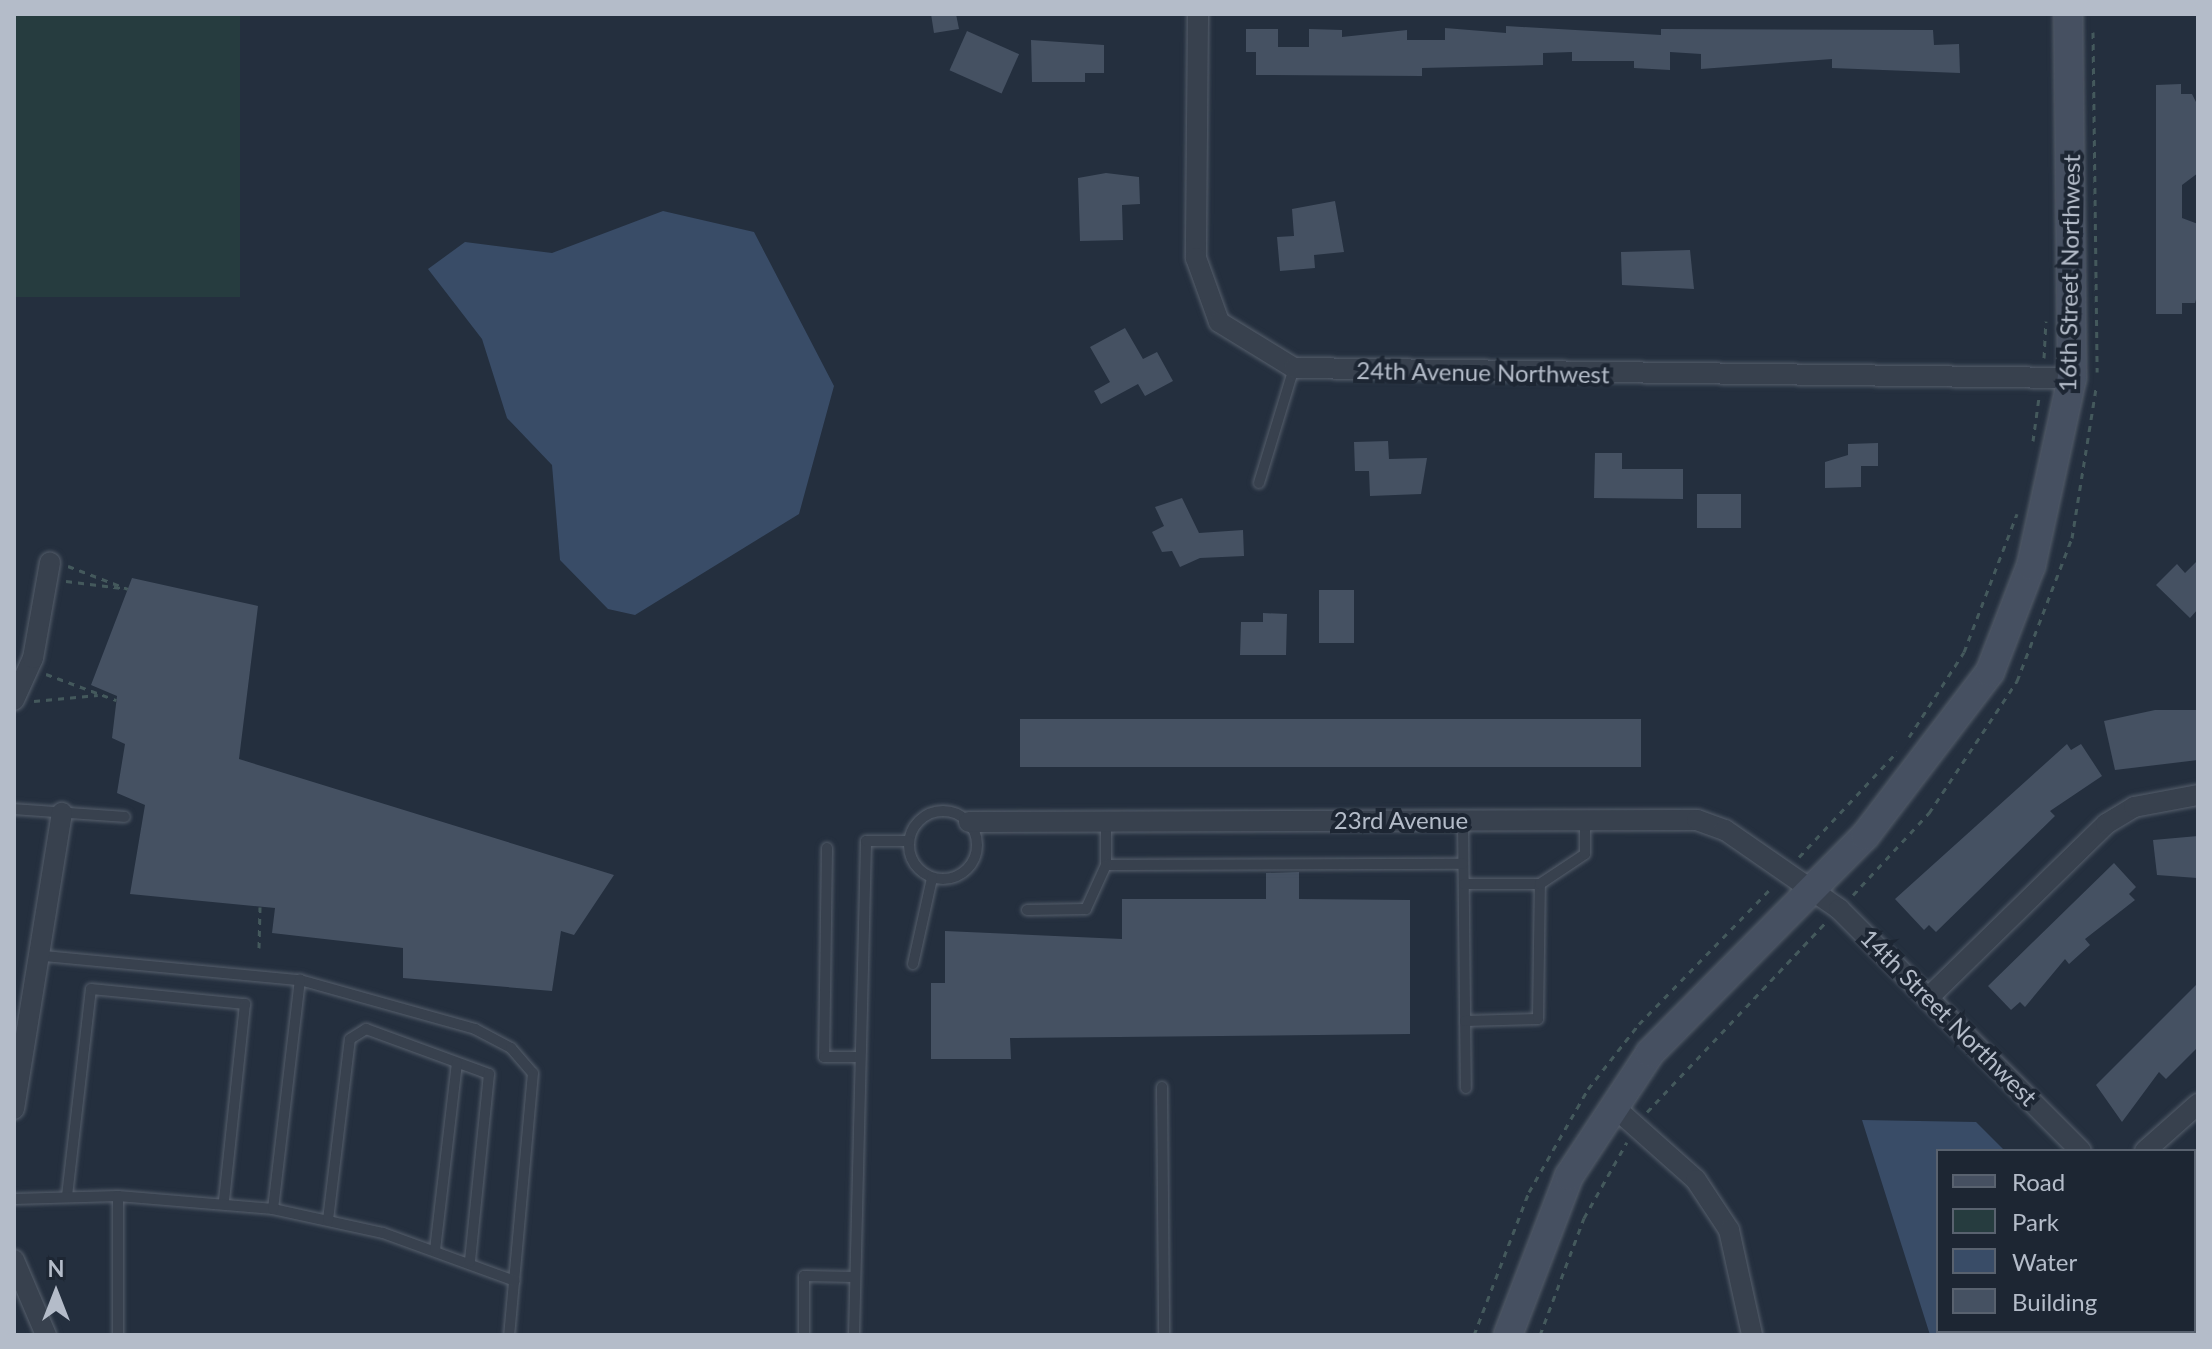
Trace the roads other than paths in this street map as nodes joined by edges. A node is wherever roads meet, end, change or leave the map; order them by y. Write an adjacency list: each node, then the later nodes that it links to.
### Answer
1 (1198, 14): 3 (street)
2 (2068, 14): 4 (street, 16th Street Northwest)
3 (1294, 368): 4 (street, 24th Avenue Northwest); 5 (lane)
4 (2072, 378): 23 (street, 16th Street Northwest)
5 (1259, 483)
6 (57, 564): 7 (street)
7 (20, 702)
8 (2198, 795): 28 (street)
9 (14, 809): 10 (lane)
10 (62, 813): 11 (lane); 25 (street)
11 (125, 817)
12 (1106, 819): 13 (street, 23rd Avenue); 15 (street, 23rd Avenue); 19 (lane)
13 (1463, 820): 14 (street, 23rd Avenue); 18 (lane)
14 (1585, 820): 22 (lane); 23 (street, 23rd Avenue)
15 (969, 822): 16 (lane); 20 (lane)
16 (909, 841): 20 (lane); 30 (lane)
17 (827, 848): 30 (lane)
18 (1463, 864): 19 (lane); 21 (lane)
19 (1106, 865): 24 (lane)
20 (932, 878): 26 (lane)
21 (1464, 884): 22 (lane); 29 (lane)
22 (1540, 884): 29 (lane)
23 (1813, 888): 28 (street, 14th Street Northwest); 36 (street, 16th Street Northwest)
24 (1027, 910)
25 (44, 956): 27 (lane); 33 (street)
26 (913, 964)
27 (300, 980): 44 (lane); 50 (lane)
28 (1930, 996): 38 (street, 14th Street Northwest)
29 (1465, 1021): 34 (lane)
30 (860, 1057): 49 (lane)
31 (457, 1063): 45 (lane); 46 (lane); 48 (lane)
32 (1162, 1087): 56 (lane)
33 (16, 1088): 37 (street)
34 (1466, 1088)
35 (2198, 1104): 39 (street)
36 (1613, 1106): 57 (street, 16th Street Northwest); 58 (street)
37 (14, 1109)
38 (2079, 1149)
39 (2147, 1149)
40 (67, 1196): 41 (lane); 42 (lane); 43 (lane)
41 (118, 1196): 43 (lane); 52 (lane)
42 (14, 1199)
43 (224, 1202): 44 (lane)
44 (273, 1209): 45 (lane)
45 (328, 1220): 46 (lane)
46 (435, 1250): 48 (lane)
47 (14, 1260): 51 (street)
48 (470, 1262): 50 (lane)
49 (855, 1277): 54 (lane); 55 (lane)
50 (515, 1281): 53 (lane)
51 (46, 1335)
52 (118, 1335)
53 (509, 1335)
54 (804, 1335)
55 (854, 1335)
56 (1164, 1335)
57 (1508, 1335)
58 (1752, 1335)

